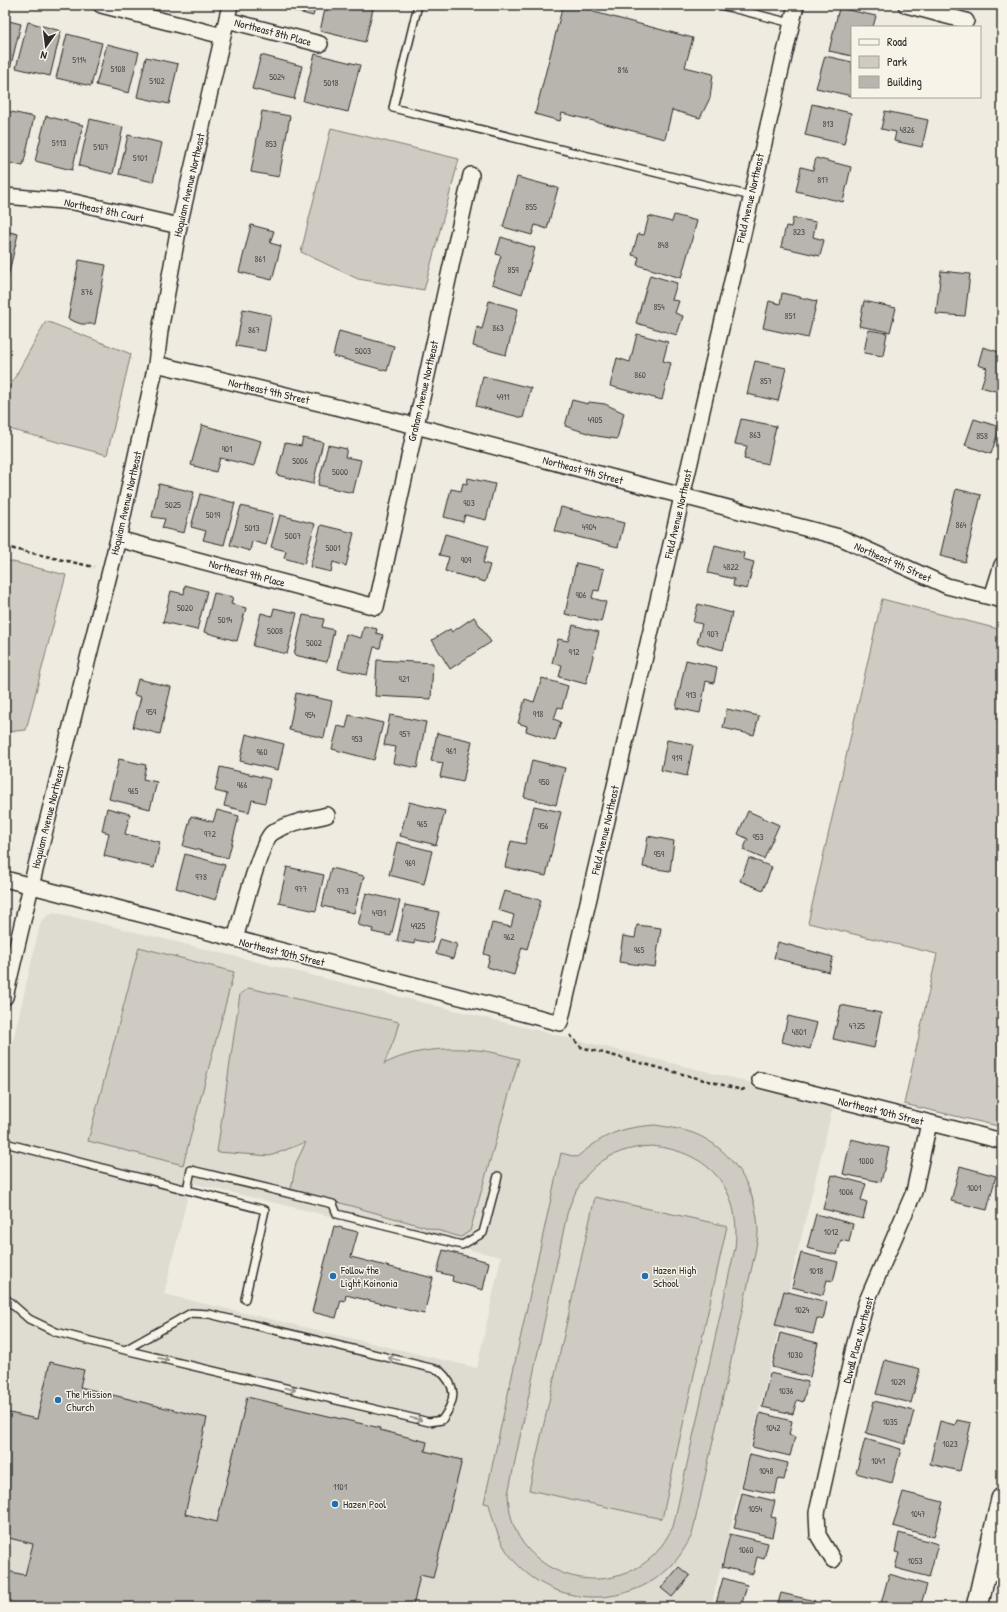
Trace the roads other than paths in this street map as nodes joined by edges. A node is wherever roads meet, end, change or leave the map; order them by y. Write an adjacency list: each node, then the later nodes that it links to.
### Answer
1 (101, 5): 10 (street, Northeast 8th Place)
2 (230, 5): 7 (street, Hoquiam Avenue Northeast)
3 (418, 5): 14 (lane)
4 (720, 5): 9 (lane)
5 (796, 5): 9 (street, Field Avenue Northeast)
6 (906, 5): 8 (street)
7 (227, 20): 10 (street, Hoquiam Avenue Northeast); 11 (street, Northeast 8th Place)
8 (966, 21)
9 (792, 22): 14 (street, Field Avenue Northeast)
10 (223, 36): 15 (street, Hoquiam Avenue Northeast)
11 (320, 44)
12 (472, 175): 17 (street, Graham Avenue Northeast)
13 (5, 196): 15 (street, Northeast 8th Court)
14 (750, 196): 18 (street, Field Avenue Northeast)
15 (179, 226): 16 (street, Hoquiam Avenue Northeast)
16 (156, 364): 17 (street, Northeast 9th Street); 19 (street, Hoquiam Avenue Northeast)
17 (416, 426): 18 (street, Northeast 9th Street); 22 (street, Graham Avenue Northeast)
18 (683, 496): 21 (street, Northeast 9th Street); 28 (street, Field Avenue Northeast)
19 (118, 539): 22 (street, Northeast 9th Place); 25 (street, Hoquiam Avenue Northeast)
20 (1002, 565): 21 (street)
21 (997, 598)
22 (376, 607)
23 (327, 815): 26 (street)
24 (5, 879): 25 (street, Northeast 10th Street)
25 (31, 886): 26 (street, Northeast 10th Street); 27 (street, Hoquiam Avenue Northeast)
26 (235, 939): 28 (street, Northeast 10th Street)
27 (5, 997)
28 (560, 1023)
29 (760, 1080): 30 (street, Northeast 10th Street)
30 (929, 1124): 31 (street, Northeast 10th Street); 39 (street, Duvall Place Northeast)
31 (1002, 1141)
32 (5, 1143): 34 (lane)
33 (498, 1176): 34 (lane)
34 (187, 1190): 36 (lane)
35 (5, 1298): 37 (lane)
36 (245, 1299)
37 (125, 1350): 37 (lane, one-way to 37)
38 (1002, 1499): 40 (main road)
39 (833, 1560)
40 (993, 1576): 41 (main road)
41 (976, 1607)

